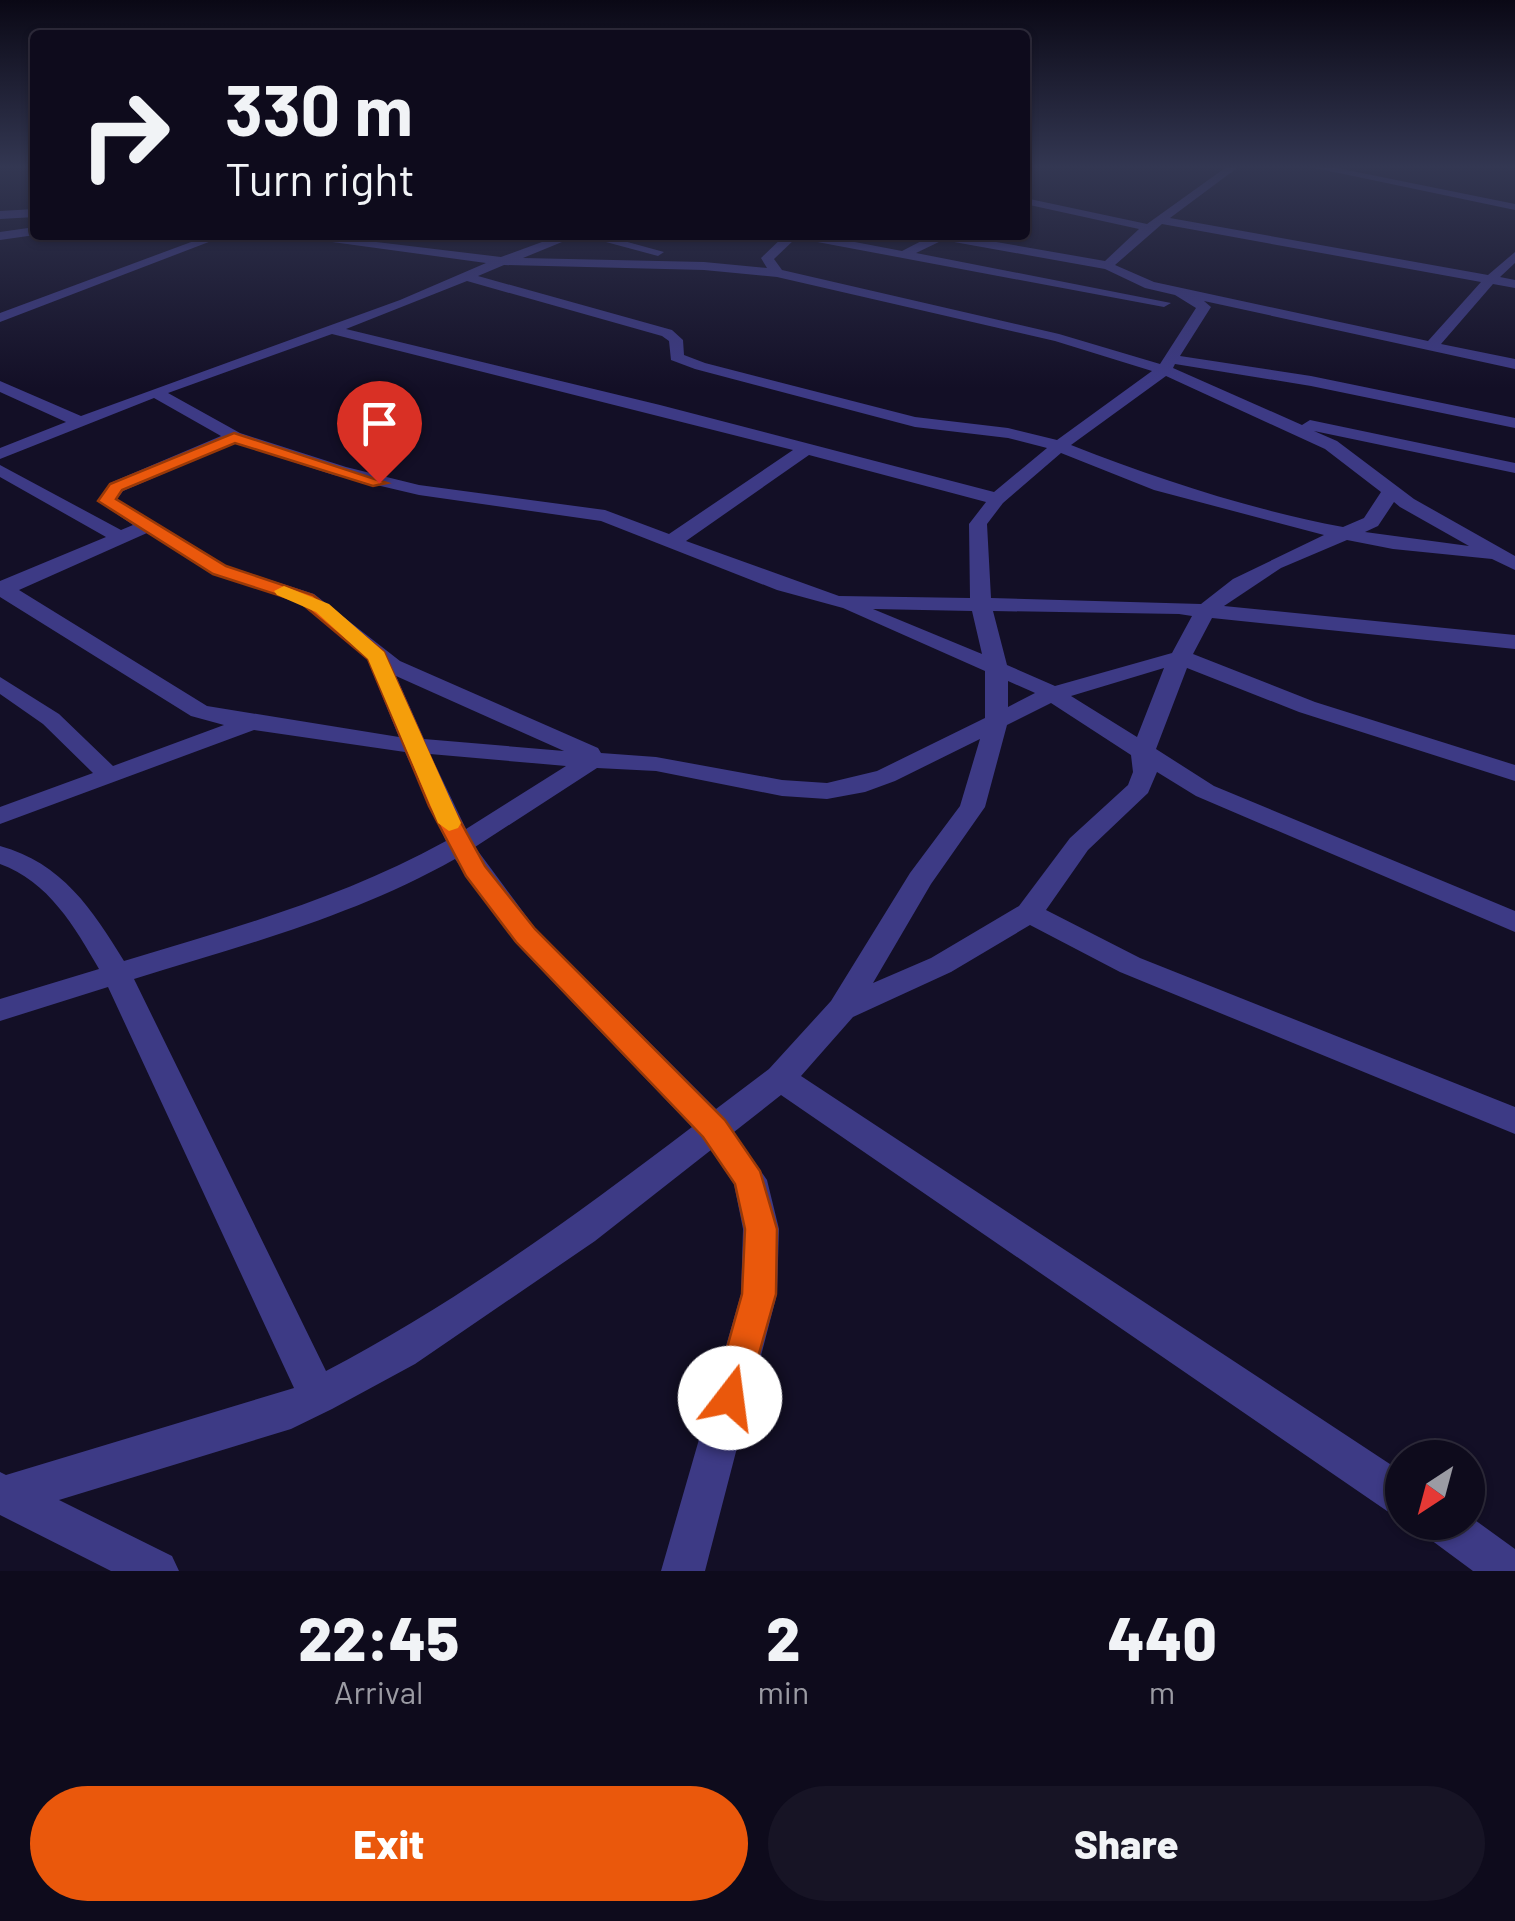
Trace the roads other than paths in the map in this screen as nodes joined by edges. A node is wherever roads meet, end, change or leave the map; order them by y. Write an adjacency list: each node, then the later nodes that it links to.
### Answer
1 (205, 241): 22 (street)
2 (338, 241): 13 (street)
3 (556, 241): 13 (street)
4 (615, 241): 15 (street)
5 (787, 241): 16 (street)
6 (829, 241): 11 (street)
7 (930, 241): 11 (street)
8 (971, 241): 14 (street)
9 (1128, 241): 14 (street)
10 (1261, 241): 18 (street)
11 (903, 255): 21 (street)
12 (1515, 256): 18 (street)
13 (502, 261): 15 (street); 17 (street)
14 (1108, 266): 20 (street)
15 (742, 269): 16 (street)
16 (777, 273): 25 (street)
17 (467, 277): 23 (street); 33 (street)
18 (1489, 279): 19 (street); 24 (street)
19 (1515, 284)
20 (1179, 291): 21 (street); 24 (street)
21 (1204, 310): 25 (street)
22 (0, 318)
23 (332, 330): 28 (street); 34 (street)
24 (1432, 346): 26 (street)
25 (1168, 364): 29 (street); 31 (street); 33 (street)
26 (1515, 364)
27 (0, 386): 30 (street)
28 (155, 392): 30 (street); 32 (street)
29 (1266, 416): 36 (street); 38 (street)
30 (81, 422): 35 (street)
31 (1515, 423)
32 (234, 437): 40 (street); 43 (street)
33 (1060, 446): 39 (street); 41 (street)
34 (806, 449): 39 (street); 43 (street)
35 (0, 454)
36 (1515, 468)
37 (0, 470): 42 (street)
38 (1390, 491): 41 (street); 44 (street)
39 (997, 499): 47 (street)
40 (146, 528): 42 (street); 50 (street)
41 (1343, 534): 44 (street); 48 (street)
42 (121, 538): 45 (street)
43 (671, 542): 46 (street)
44 (1510, 559)
45 (1, 589): 56 (street)
46 (838, 602): 47 (street); 52 (street)
47 (981, 603): 48 (street); 52 (street)
48 (1206, 610): 49 (street); 51 (street)
49 (1515, 642)
50 (377, 656): 57 (street); 59 (street)
51 (1180, 657): 54 (street); 58 (street); 60 (street)
52 (996, 666): 54 (street); 55 (street)
53 (0, 684): 61 (street)
54 (1052, 694): 55 (street); 58 (street)
55 (997, 720): 59 (street); 68 (street)
56 (252, 723): 57 (street); 61 (street)
57 (413, 746): 59 (street); 63 (street)
58 (1143, 752): 65 (street); 66 (street)
59 (600, 760): 63 (street)
60 (1515, 773)
61 (109, 776): 62 (street)
62 (0, 816)
63 (461, 844): 67 (street); 72 (street)
64 (0, 855): 67 (street)
65 (1029, 914): 68 (street); 71 (street)
66 (1515, 922)
67 (116, 974): 69 (street); 73 (street)
68 (842, 1009): 70 (street)
69 (0, 1010)
70 (780, 1078): 72 (street); 74 (street)
71 (1515, 1121)
72 (714, 1129): 73 (street); 78 (street)
73 (318, 1396): 75 (street)
74 (1385, 1485)
75 (2, 1494): 77 (street)
76 (1467, 1540): 79 (street)
77 (157, 1571)
78 (682, 1571)
79 (1509, 1571)

